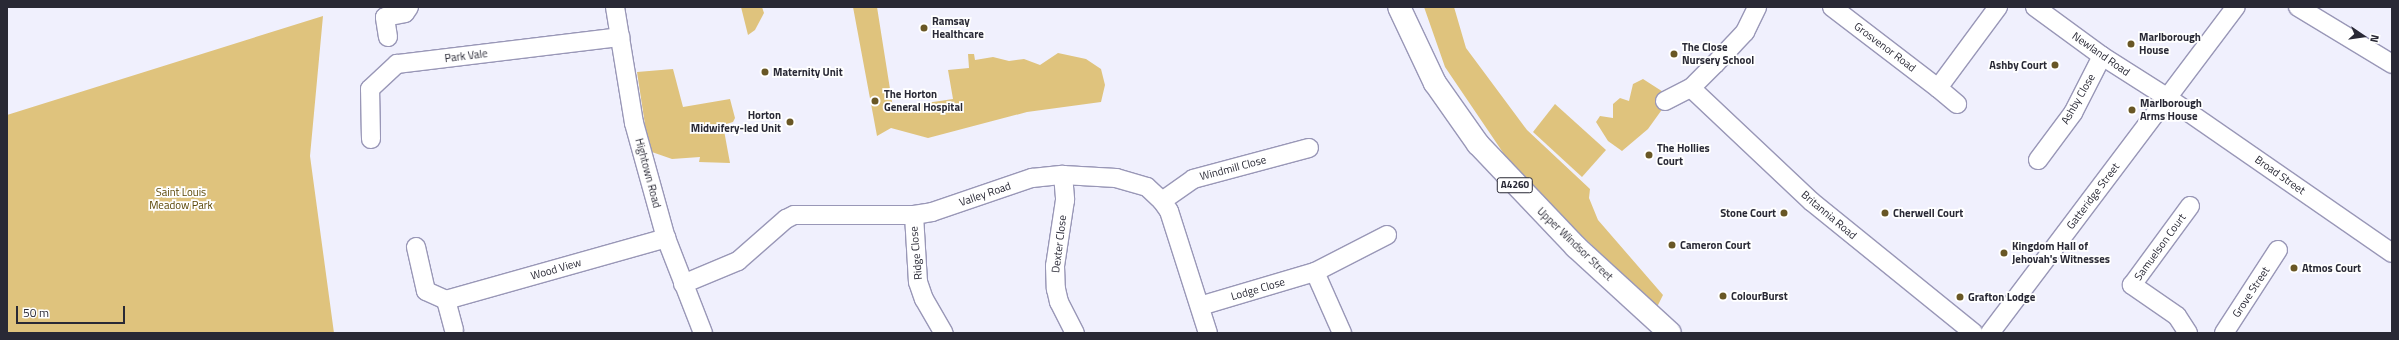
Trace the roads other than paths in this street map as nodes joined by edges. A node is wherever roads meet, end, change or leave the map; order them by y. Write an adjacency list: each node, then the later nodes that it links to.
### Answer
1 (408, 7): 10 (street)
2 (615, 7): 11 (street, Hightown Road)
3 (1399, 7): 41 (main road, Upper Windsor Street / A4260)
4 (1757, 7): 14 (street)
5 (1832, 7): 15 (street, Grosvenor Road)
6 (1998, 7): 15 (street)
7 (2035, 7): 12 (street, Newland Road)
8 (2236, 7): 16 (street, Gatteridge Street)
9 (2298, 7): 13 (street)
10 (388, 37)
11 (620, 37): 19 (street, Park Vale); 27 (street, Hightown Road)
12 (2102, 56): 16 (street, Newland Road); 21 (street, Ashby Close)
13 (2392, 64)
14 (1691, 88): 17 (street); 42 (street, Britannia Road)
15 (1938, 88): 18 (street, Grosvenor Road)
16 (2168, 98): 30 (street, Broad Street); 43 (street, Gatteridge Street)
17 (1665, 101)
18 (1957, 104)
19 (371, 139)
20 (1309, 148): 23 (street, Windmill Close)
21 (2038, 160)
22 (1063, 175): 23 (street, Valley Road); 25 (street, Valley Road); 38 (street, Dexter Close)
23 (1162, 201): 34 (street, Valley Road)
24 (2190, 206): 44 (street, Samuelson Court)
25 (914, 215): 32 (street, Valley Road); 37 (street, Ridge Close)
26 (1387, 235): 31 (street, Lodge Close)
27 (666, 238): 32 (street, Hightown Road); 33 (street, Wood View)
28 (416, 247): 33 (street)
29 (2278, 250): 45 (street, Grove Street)
30 (2392, 253)
31 (1315, 272): 34 (street, Lodge Close); 40 (street)
32 (683, 284): 36 (street, Hightown Road)
33 (446, 300): 35 (street)
34 (1200, 306): 39 (street, Valley Road)
35 (454, 330)
36 (703, 333)
37 (944, 333)
38 (1075, 333)
39 (1208, 333)
40 (1342, 333)
41 (1670, 333)
42 (1974, 333)
43 (1990, 333)
44 (2188, 333)
45 (2224, 333)

